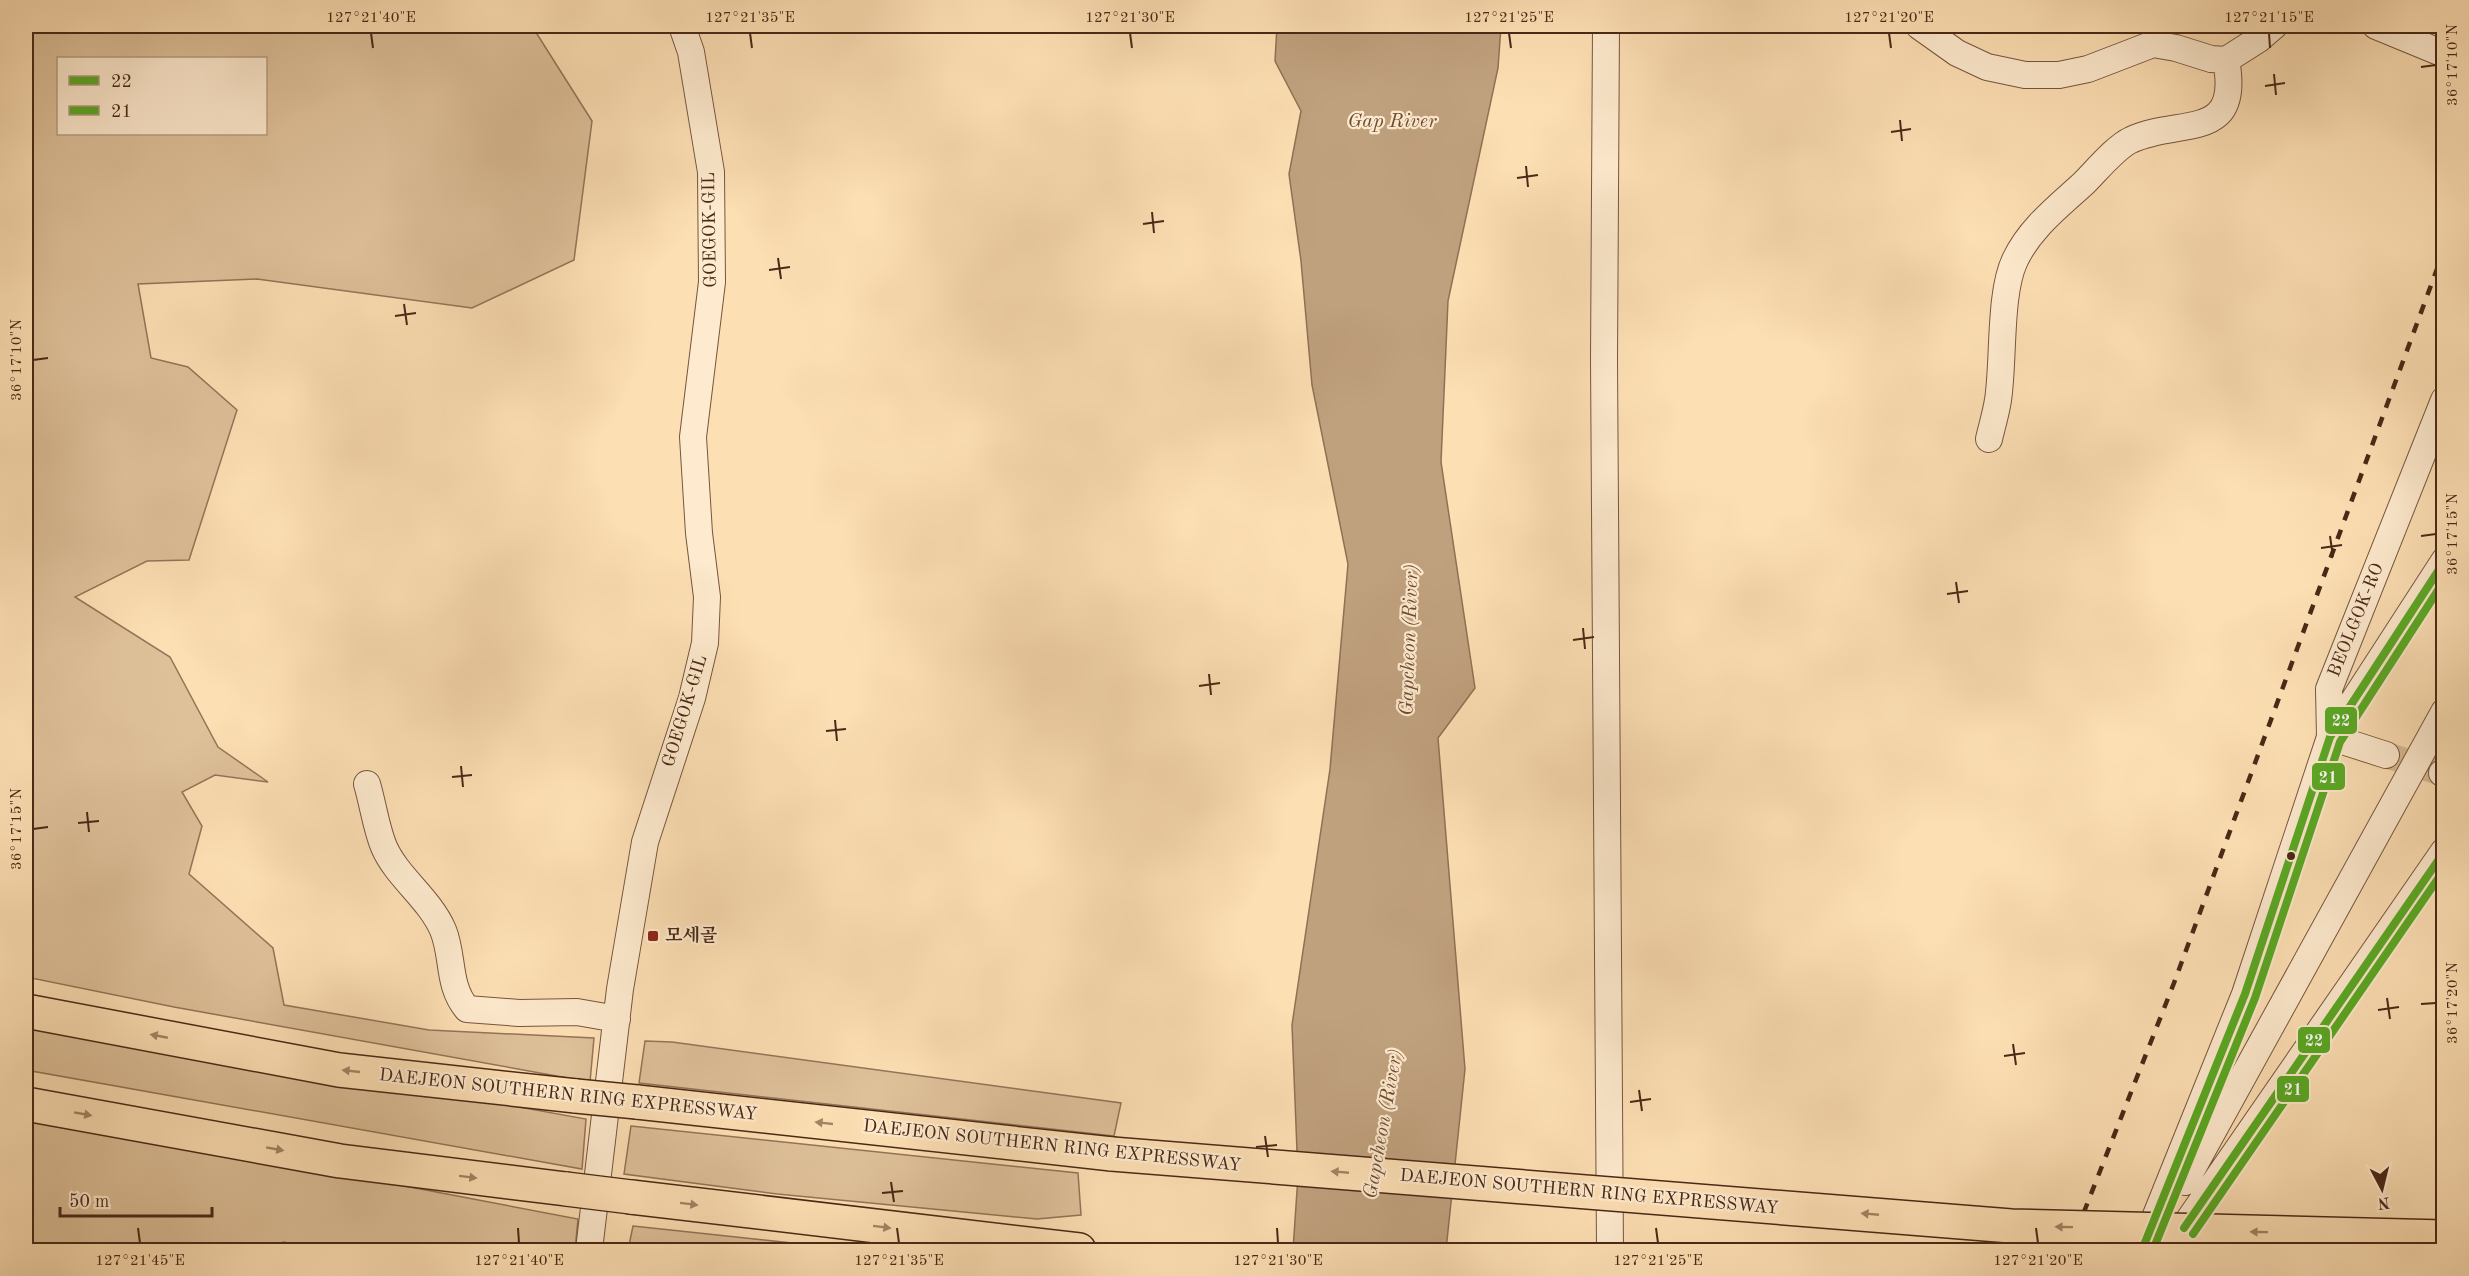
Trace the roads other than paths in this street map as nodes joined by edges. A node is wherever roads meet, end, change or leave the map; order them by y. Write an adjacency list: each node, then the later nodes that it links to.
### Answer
1 (682, 26): 17 (street, GOEGOK-GIL)
2 (1606, 26): 22 (street)
3 (1919, 26): 7 (street)
4 (2274, 26): 7 (street)
5 (2376, 26): 6 (street)
6 (2444, 54)
7 (2226, 60): 9 (street)
8 (2444, 400): 12 (street, BEOLGOK-RO)
9 (1989, 440)
10 (2444, 561): 12 (street)
11 (2444, 712): 24 (street)
12 (2330, 737): 13 (street); 23 (street, BEOLGOK-RO)
13 (2386, 755)
14 (367, 784): 17 (street)
15 (2444, 851): 25 (street)
16 (26, 1011): 19 (highway, DAEJEON SOUTHERN RING EXPRESSWAY, one-way to 16, bridge)
17 (617, 1019): 20 (street, GOEGOK-GIL)
18 (26, 1104): 21 (highway, one-way to 21, bridge)
19 (2444, 1237)
20 (590, 1251)
21 (1079, 1251)
22 (1610, 1251)
23 (2142, 1251)
24 (2147, 1251)
25 (2168, 1251)

